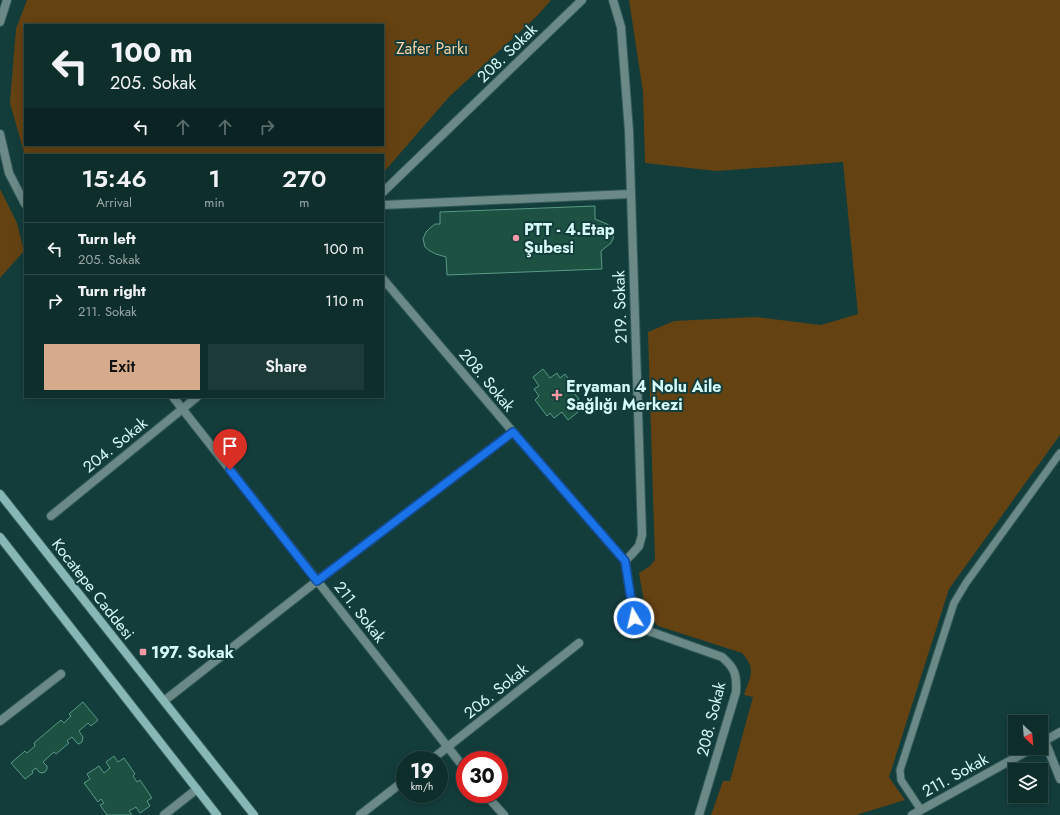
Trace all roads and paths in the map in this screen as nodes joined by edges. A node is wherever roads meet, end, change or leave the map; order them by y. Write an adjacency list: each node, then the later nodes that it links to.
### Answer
1 (7, 0): 4 (street)
2 (582, 0): 6 (street, 208. Sokak)
3 (613, 0): 7 (street, 219. Sokak)
4 (0, 22)
5 (0, 134): 8 (street)
6 (384, 191)
7 (630, 194): 9 (street); 19 (street, 219. Sokak)
8 (24, 202)
9 (384, 205)
10 (384, 280): 14 (street, 208. Sokak)
11 (174, 398): 13 (street, 211. Sokak)
12 (196, 398): 13 (street, 204. Sokak)
13 (182, 409): 17 (street, 204. Sokak); 20 (street, 211. Sokak)
14 (513, 432): 19 (street, 208. Sokak); 20 (street)
15 (1060, 453): 36 (lane)
16 (0, 494): 23 (main road, Kocatepe Caddesi)
17 (51, 516)
18 (0, 537): 34 (main road)
19 (625, 561): 42 (street, 208. Sokak)
20 (317, 581): 23 (street); 27 (street, 211. Sokak)
21 (579, 643): 27 (street, 206. Sokak)
22 (61, 674): 24 (street)
23 (164, 701): 39 (main road, Kocatepe Caddesi)
24 (0, 721)
25 (1060, 732): 26 (street)
26 (1048, 739)
27 (448, 747): 28 (street, 206. Sokak); 31 (street, 211. Sokak)
28 (443, 751)
29 (1048, 753): 32 (street)
30 (1020, 755): 36 (street, 211. Sokak)
31 (456, 757)
32 (1060, 779)
33 (396, 787): 40 (street)
34 (197, 789): 37 (street); 38 (main road)
35 (493, 803): 41 (street)
36 (921, 810): 43 (street, 211. Sokak)
37 (164, 815)
38 (217, 815)
39 (254, 815)
40 (360, 815)
41 (504, 815)
42 (699, 815)
43 (912, 815)

